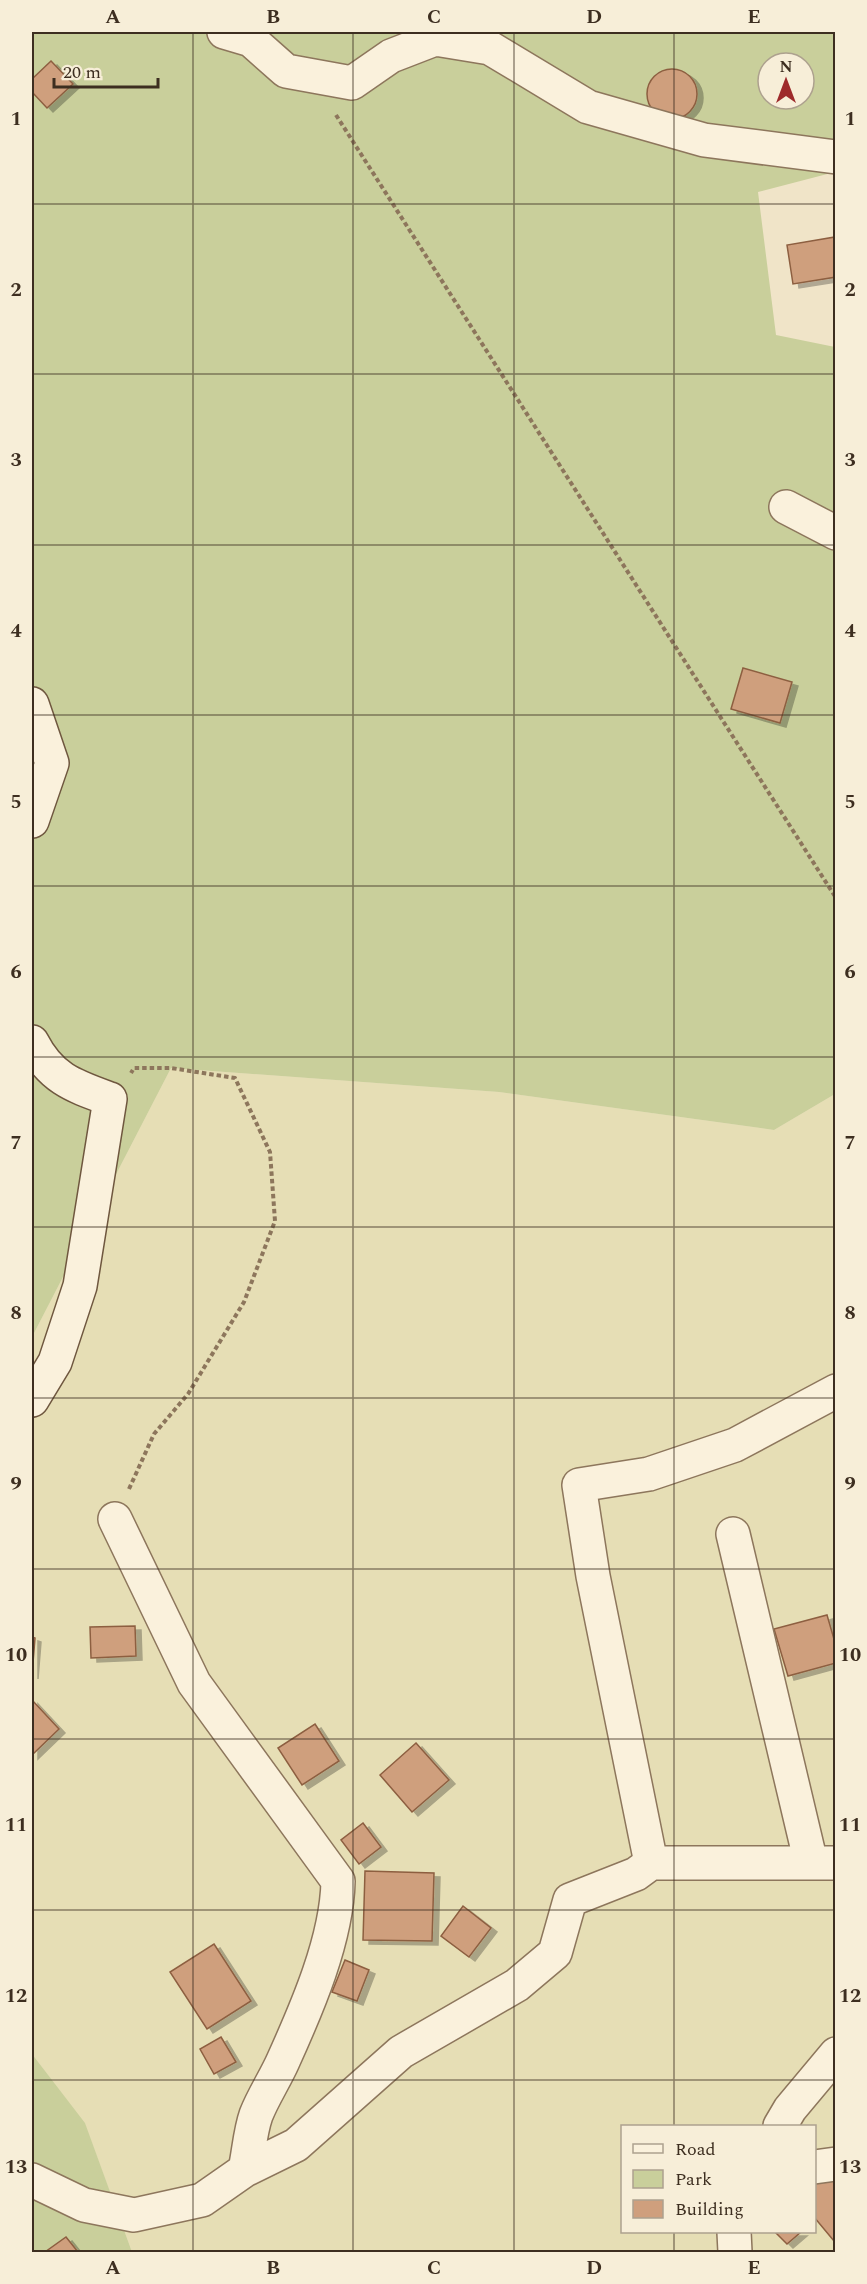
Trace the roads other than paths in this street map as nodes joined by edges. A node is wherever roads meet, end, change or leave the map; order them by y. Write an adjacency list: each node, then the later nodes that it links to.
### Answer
1 (224, 32): 2 (street)
2 (836, 156)
3 (786, 507): 4 (street)
4 (836, 533)
5 (32, 704): 6 (street)
6 (32, 821)
7 (32, 1042): 9 (street)
8 (836, 1391): 12 (street)
9 (32, 1400)
10 (115, 1519): 18 (street)
11 (733, 1534): 13 (street)
12 (651, 1863): 13 (street); 18 (street)
13 (823, 1863)
14 (836, 2054): 15 (street)
15 (781, 2125)
16 (836, 2164): 17 (street)
17 (816, 2168)
18 (245, 2170): 19 (street)
19 (32, 2180)
20 (734, 2233): 21 (street)
21 (735, 2253)

